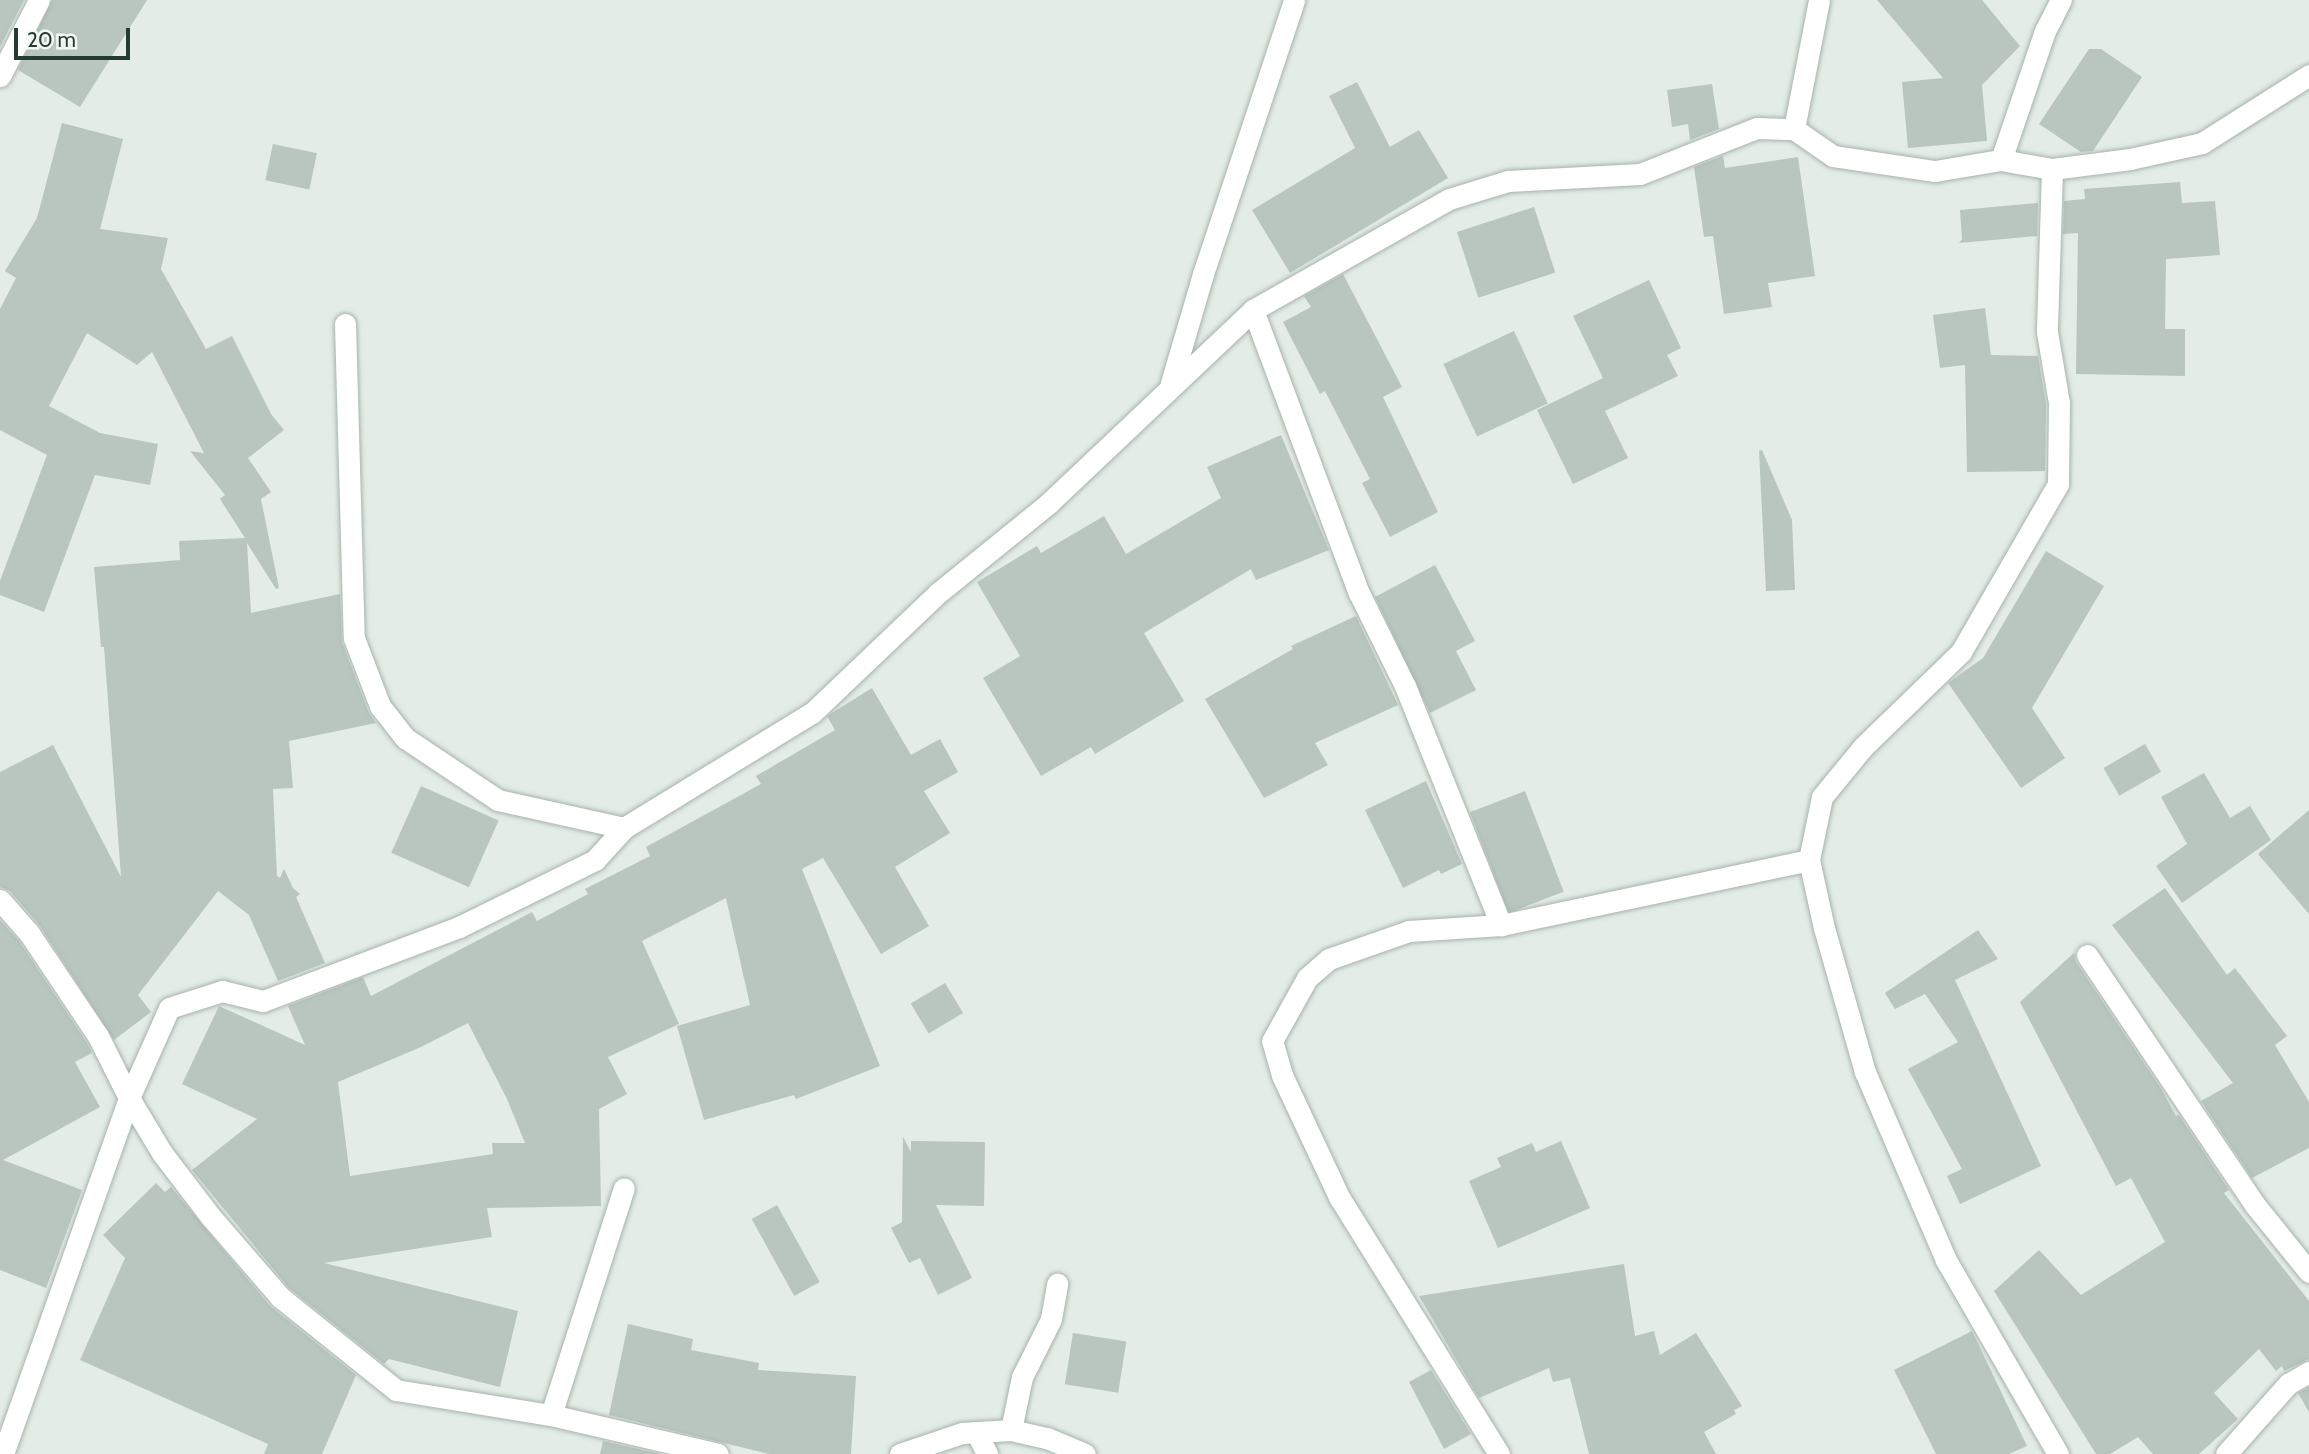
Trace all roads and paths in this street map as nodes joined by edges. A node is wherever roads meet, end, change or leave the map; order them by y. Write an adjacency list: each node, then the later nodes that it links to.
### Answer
1 (39, 0): 6 (street)
2 (1294, 0): 12 (street)
3 (1819, 0): 7 (street)
4 (2061, 0): 8 (street)
5 (2309, 75): 9 (street)
6 (0, 76)
7 (1794, 129): 8 (street); 10 (street)
8 (2001, 160): 9 (street)
9 (2052, 169): 14 (street)
10 (1253, 310): 12 (street); 16 (street)
11 (345, 324): 13 (street)
12 (1171, 385): 13 (street)
13 (624, 828): 18 (street)
14 (1809, 860): 16 (street); 32 (street)
15 (0, 900): 18 (street)
16 (1501, 925): 31 (street)
17 (2087, 955): 20 (street)
18 (129, 1098): 23 (street); 26 (street)
19 (624, 1188): 23 (street)
20 (2309, 1272)
21 (1057, 1284): 24 (street)
22 (2309, 1372): 33 (street)
23 (551, 1415): 27 (street)
24 (1011, 1430): 25 (street); 30 (street)
25 (976, 1432): 28 (street); 29 (street)
26 (3, 1454)
27 (718, 1454)
28 (900, 1454)
29 (987, 1454)
30 (1085, 1454)
31 (1499, 1454)
32 (2058, 1454)
33 (2226, 1454)

